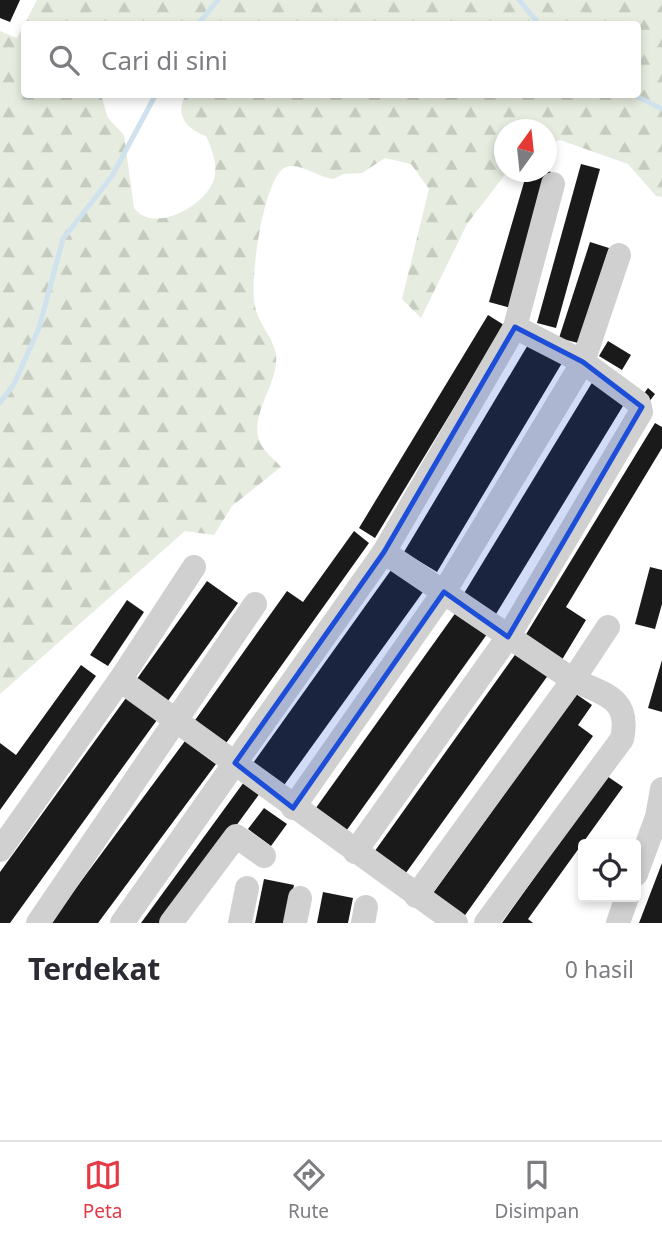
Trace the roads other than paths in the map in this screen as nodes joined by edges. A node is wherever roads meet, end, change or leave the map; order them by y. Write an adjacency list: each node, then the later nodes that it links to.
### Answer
1 (552, 184): 3 (street)
2 (619, 255): 4 (street)
3 (515, 327): 4 (street); 5 (street)
4 (583, 362): 7 (street); 10 (street)
5 (384, 552): 7 (street); 14 (street)
6 (194, 566): 11 (street)
7 (444, 592): 10 (street); 16 (street)
8 (255, 604): 13 (street)
9 (608, 627): 12 (street)
10 (508, 637): 12 (street); 19 (street)
11 (120, 680): 13 (street); 18 (street)
12 (573, 680): 23 (street); 32 (street)
13 (177, 720): 14 (street); 26 (street)
14 (235, 763): 16 (street); 27 (street)
15 (662, 789): 17 (street)
16 (293, 808): 19 (street)
17 (659, 818): 21 (street)
18 (0, 850)
19 (355, 852): 23 (street)
20 (264, 856): 28 (street)
21 (641, 862)
22 (247, 888): 29 (street)
23 (416, 896): 31 (street)
24 (300, 898): 30 (street)
25 (625, 902): 33 (street)
26 (38, 923)
27 (122, 923)
28 (171, 923)
29 (240, 923)
30 (295, 923)
31 (456, 923)
32 (486, 923)
33 (618, 923)

